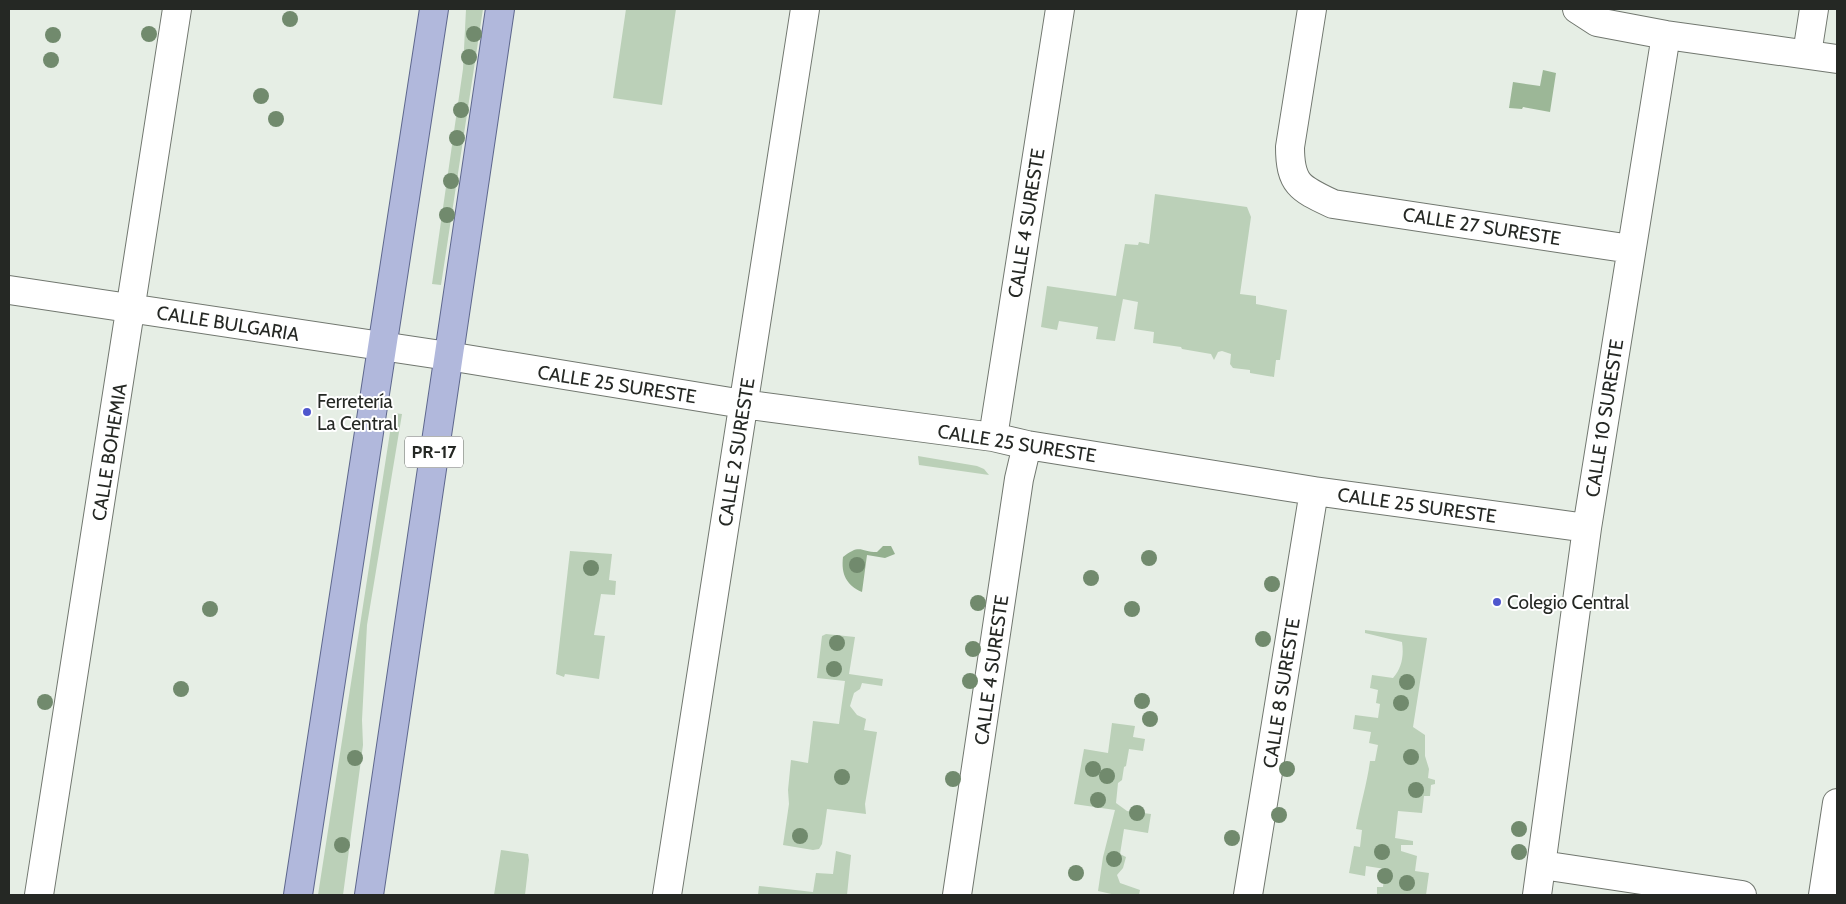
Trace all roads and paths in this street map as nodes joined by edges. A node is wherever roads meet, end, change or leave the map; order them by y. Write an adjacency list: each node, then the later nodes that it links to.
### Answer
1 (177, 9): 14 (street, CALLE BOHEMIA)
2 (434, 9): 15 (main road)
3 (500, 9): 16 (main road, PR-17)
4 (805, 9): 17 (street, CALLE 2 SURESTE)
5 (1060, 9): 18 (street, CALLE 4 SURESTE)
6 (1312, 9): 12 (street, CALLE 27 SURESTE)
7 (1577, 9): 9 (street)
8 (1814, 9): 10 (street)
9 (1666, 35): 10 (street); 12 (street, CALLE 10 SURESTE)
10 (1807, 54): 11 (street)
11 (1837, 59)
12 (1631, 249): 21 (street, CALLE 10 SURESTE)
13 (9, 290): 14 (street, CALLE BULGARIA)
14 (131, 309): 15 (street, CALLE BULGARIA); 24 (street, CALLE BOHEMIA)
15 (382, 347): 16 (street, CALLE BULGARIA); 25 (main road)
16 (448, 356): 17 (street, CALLE 25 SURESTE); 26 (main road, PR-17)
17 (743, 404): 18 (street, CALLE 25 SURESTE); 27 (street, CALLE 2 SURESTE)
18 (993, 437): 19 (street, CALLE 25 SURESTE)
19 (1027, 445): 20 (street, CALLE 25 SURESTE); 28 (street, CALLE 4 SURESTE)
20 (1314, 491): 21 (street, CALLE 25 SURESTE); 29 (street, CALLE 8 SURESTE)
21 (1587, 528): 23 (street, CALLE 10 SURESTE)
22 (1837, 803): 32 (street)
23 (1542, 865): 30 (street, CALLE 10 SURESTE); 31 (street)
24 (39, 895)
25 (298, 895)
26 (369, 895)
27 (667, 895)
28 (957, 895)
29 (1248, 895)
30 (1537, 895)
31 (1742, 895)
32 (1823, 895)

